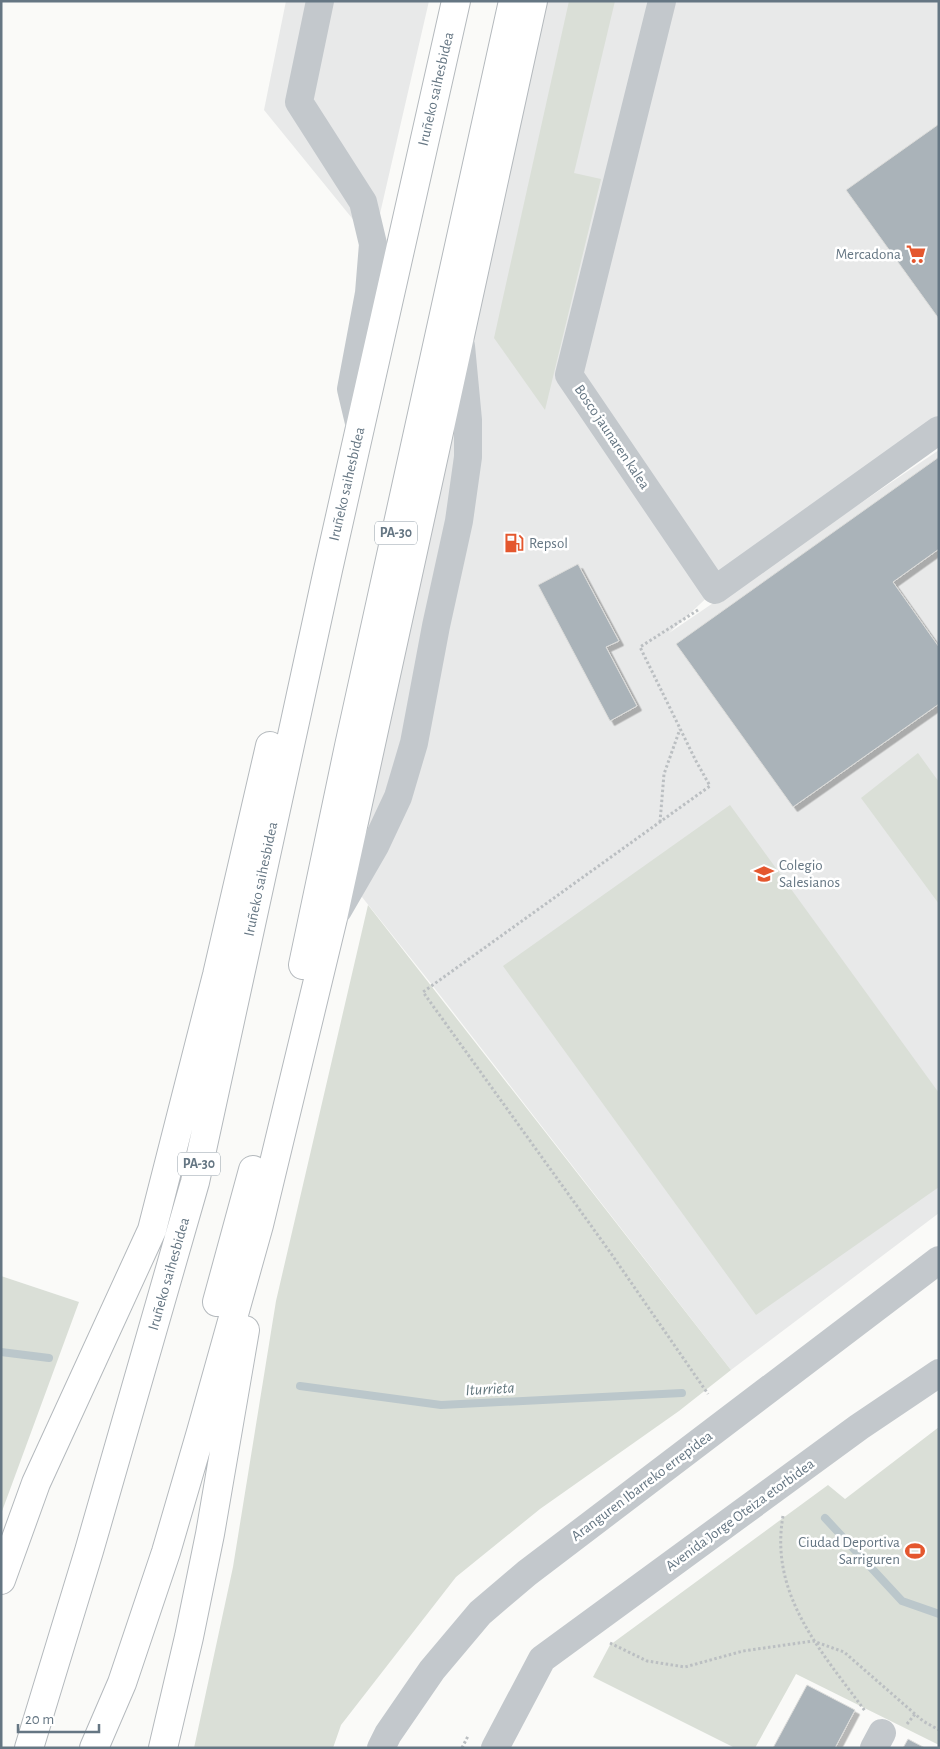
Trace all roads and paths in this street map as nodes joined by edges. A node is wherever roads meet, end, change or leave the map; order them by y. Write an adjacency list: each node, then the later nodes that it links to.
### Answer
1 (320, 1): 7 (street)
2 (456, 1): 7 (highway, Iruñeko saihesbidea / PA-30)
3 (513, 1): 26 (highway, PA-30)
4 (533, 1): 6 (highway)
5 (662, 1): 10 (street, Bosco jaunaren kalea)
6 (460, 338): 13 (highway); 13 (street)
7 (360, 427): 9 (highway, Iruñeko saihesbidea / PA-30)
8 (939, 430): 10 (street)
9 (328, 570): 19 (highway); 25 (highway, Iruñeko saihesbidea / PA-30)
10 (715, 590): 11 (path)
11 (680, 729): 12 (path); 12 (path)
12 (660, 822): 17 (path)
13 (333, 918): 14 (highway)
14 (259, 1225): 27 (highway); 28 (highway)
15 (939, 1260): 29 (street, Aranguren Ibarreko errepidea)
16 (939, 1373): 20 (street, Avenida Jorge Oteiza etorbidea)
17 (708, 1394)
18 (784, 1513): 21 (path)
19 (1, 1580)
20 (588, 1626): 21 (path); 31 (street, Avenida Jorge Oteiza etorbidea)
21 (813, 1641): 22 (path); 24 (path)
22 (939, 1730)
23 (471, 1731): 30 (path)
24 (878, 1740)
25 (28, 1748)
26 (89, 1748)
27 (94, 1748)
28 (163, 1748)
29 (382, 1748)
30 (462, 1748)
31 (495, 1748)

